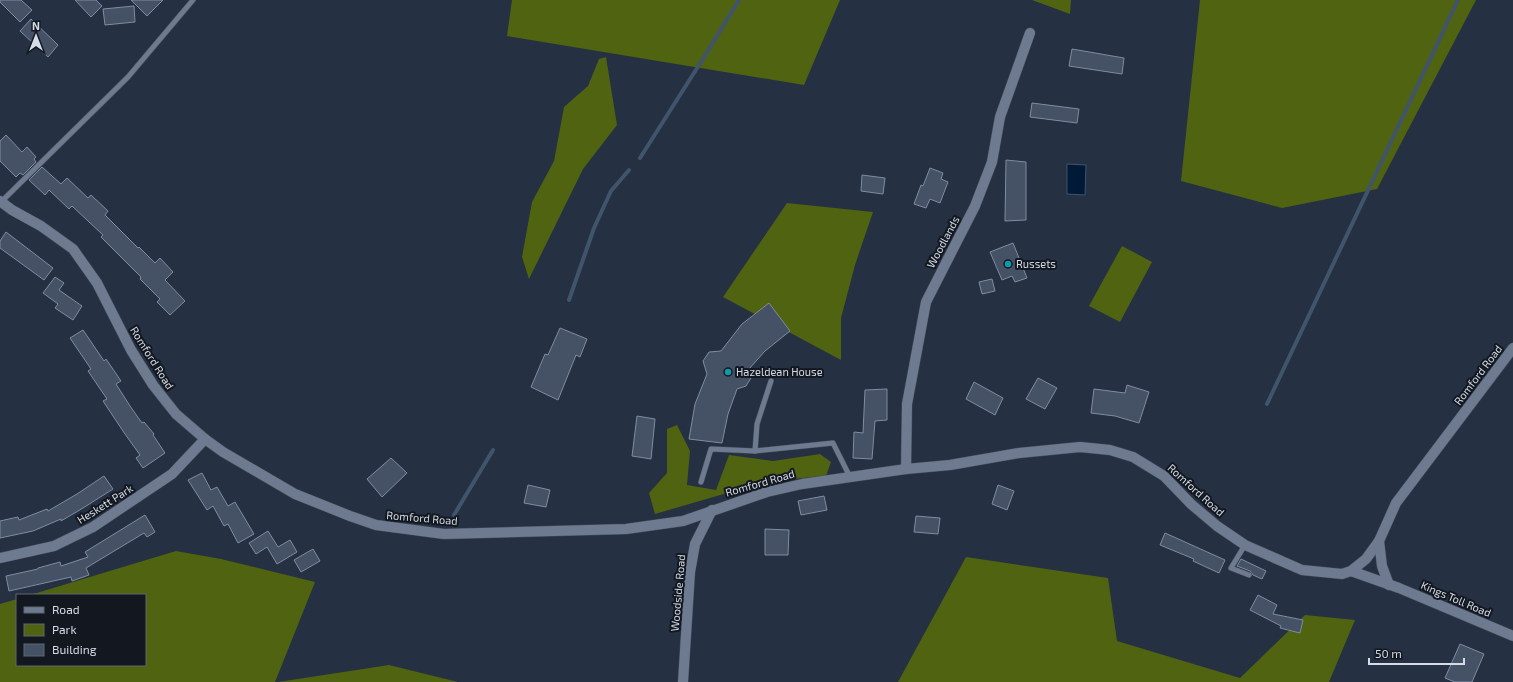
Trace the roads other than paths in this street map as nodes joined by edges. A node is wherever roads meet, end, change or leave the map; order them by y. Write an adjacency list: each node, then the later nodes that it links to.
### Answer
1 (193, 0): 3 (lane)
2 (1030, 33): 8 (street, Woodlands)
3 (0, 201): 6 (street, Romford Road)
4 (1513, 348): 12 (street, Romford Road)
5 (771, 381): 7 (lane)
6 (205, 439): 11 (street, Romford Road); 14 (street, Heskett Park)
7 (755, 451): 9 (lane); 10 (lane)
8 (906, 469): 9 (street, Romford Road); 13 (street, Romford Road)
9 (851, 478): 11 (street, Romford Road)
10 (701, 482)
11 (712, 510): 19 (street, Woodside Road)
12 (1379, 542): 15 (street, Romford Road); 17 (street)
13 (1245, 545): 15 (street, Romford Road); 16 (lane)
14 (0, 558)
15 (1351, 571): 17 (street, Kings Toll Road)
16 (1249, 575)
17 (1389, 585): 18 (street, Kings Toll Road)
18 (1513, 636)
19 (683, 682)

